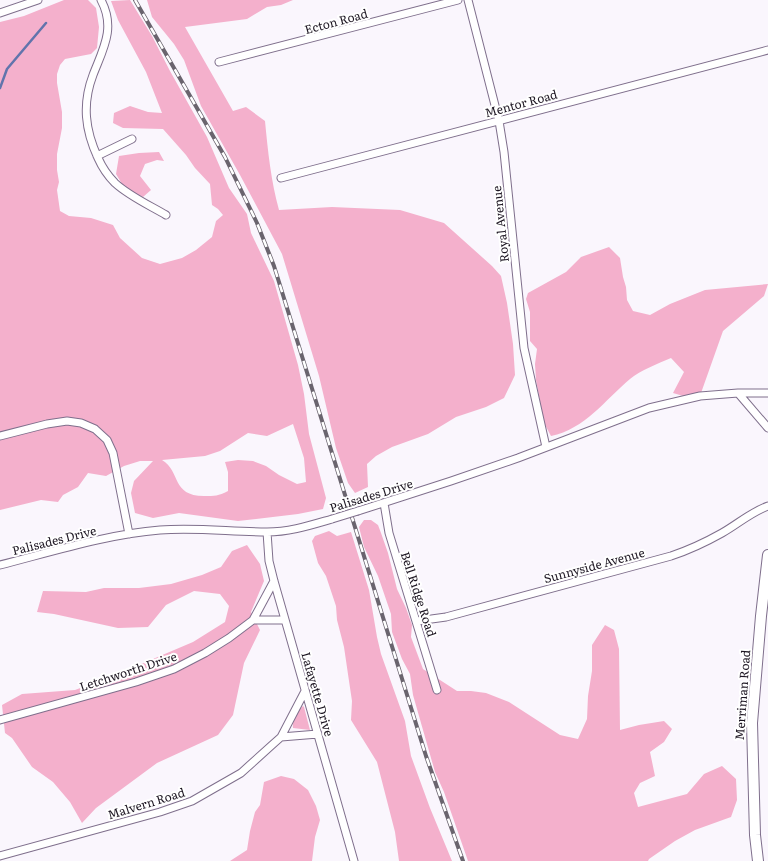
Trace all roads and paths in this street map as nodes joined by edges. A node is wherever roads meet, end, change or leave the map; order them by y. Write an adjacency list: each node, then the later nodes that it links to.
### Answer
1 (38, 0): 5 (street)
2 (100, 0): 10 (street)
3 (458, 0): 7 (street, Ecton Road)
4 (468, 0): 8 (street, Royal Avenue)
5 (1, 10)
6 (768, 50): 8 (street, Mentor Road)
7 (219, 62)
8 (499, 121): 11 (street, Mentor Road); 17 (street, Royal Avenue)
9 (132, 139): 10 (street)
10 (97, 156): 12 (street)
11 (281, 178)
12 (166, 215)
13 (738, 393): 14 (street, Palisades Drive); 15 (street); 17 (street, Palisades Drive)
14 (768, 393)
15 (768, 428)
16 (0, 436): 21 (street)
17 (546, 447): 18 (street, Palisades Drive)
18 (384, 503): 20 (street, Palisades Drive, bridge); 27 (street, Bell Ridge Road)
19 (768, 506): 27 (street, Sunnyside Avenue)
20 (267, 532): 21 (street, Palisades Drive); 24 (street, Lafayette Drive)
21 (129, 534): 23 (street, Palisades Drive)
22 (768, 555): 35 (main road, Merriman Road)
23 (0, 565)
24 (274, 581): 25 (street, Letchworth Drive); 26 (street, Lafayette Drive)
25 (253, 620): 26 (street); 30 (street, Letchworth Drive)
26 (285, 620): 29 (street, Lafayette Drive)
27 (417, 621): 28 (street, Bell Ridge Road)
28 (437, 690)
29 (306, 691): 31 (street, Lafayette Drive); 32 (street, Malvern Road)
30 (0, 720)
31 (318, 734): 32 (street); 34 (street, Lafayette Drive)
32 (281, 737): 33 (street, Malvern Road)
33 (0, 856)
34 (354, 861)
35 (758, 861)

